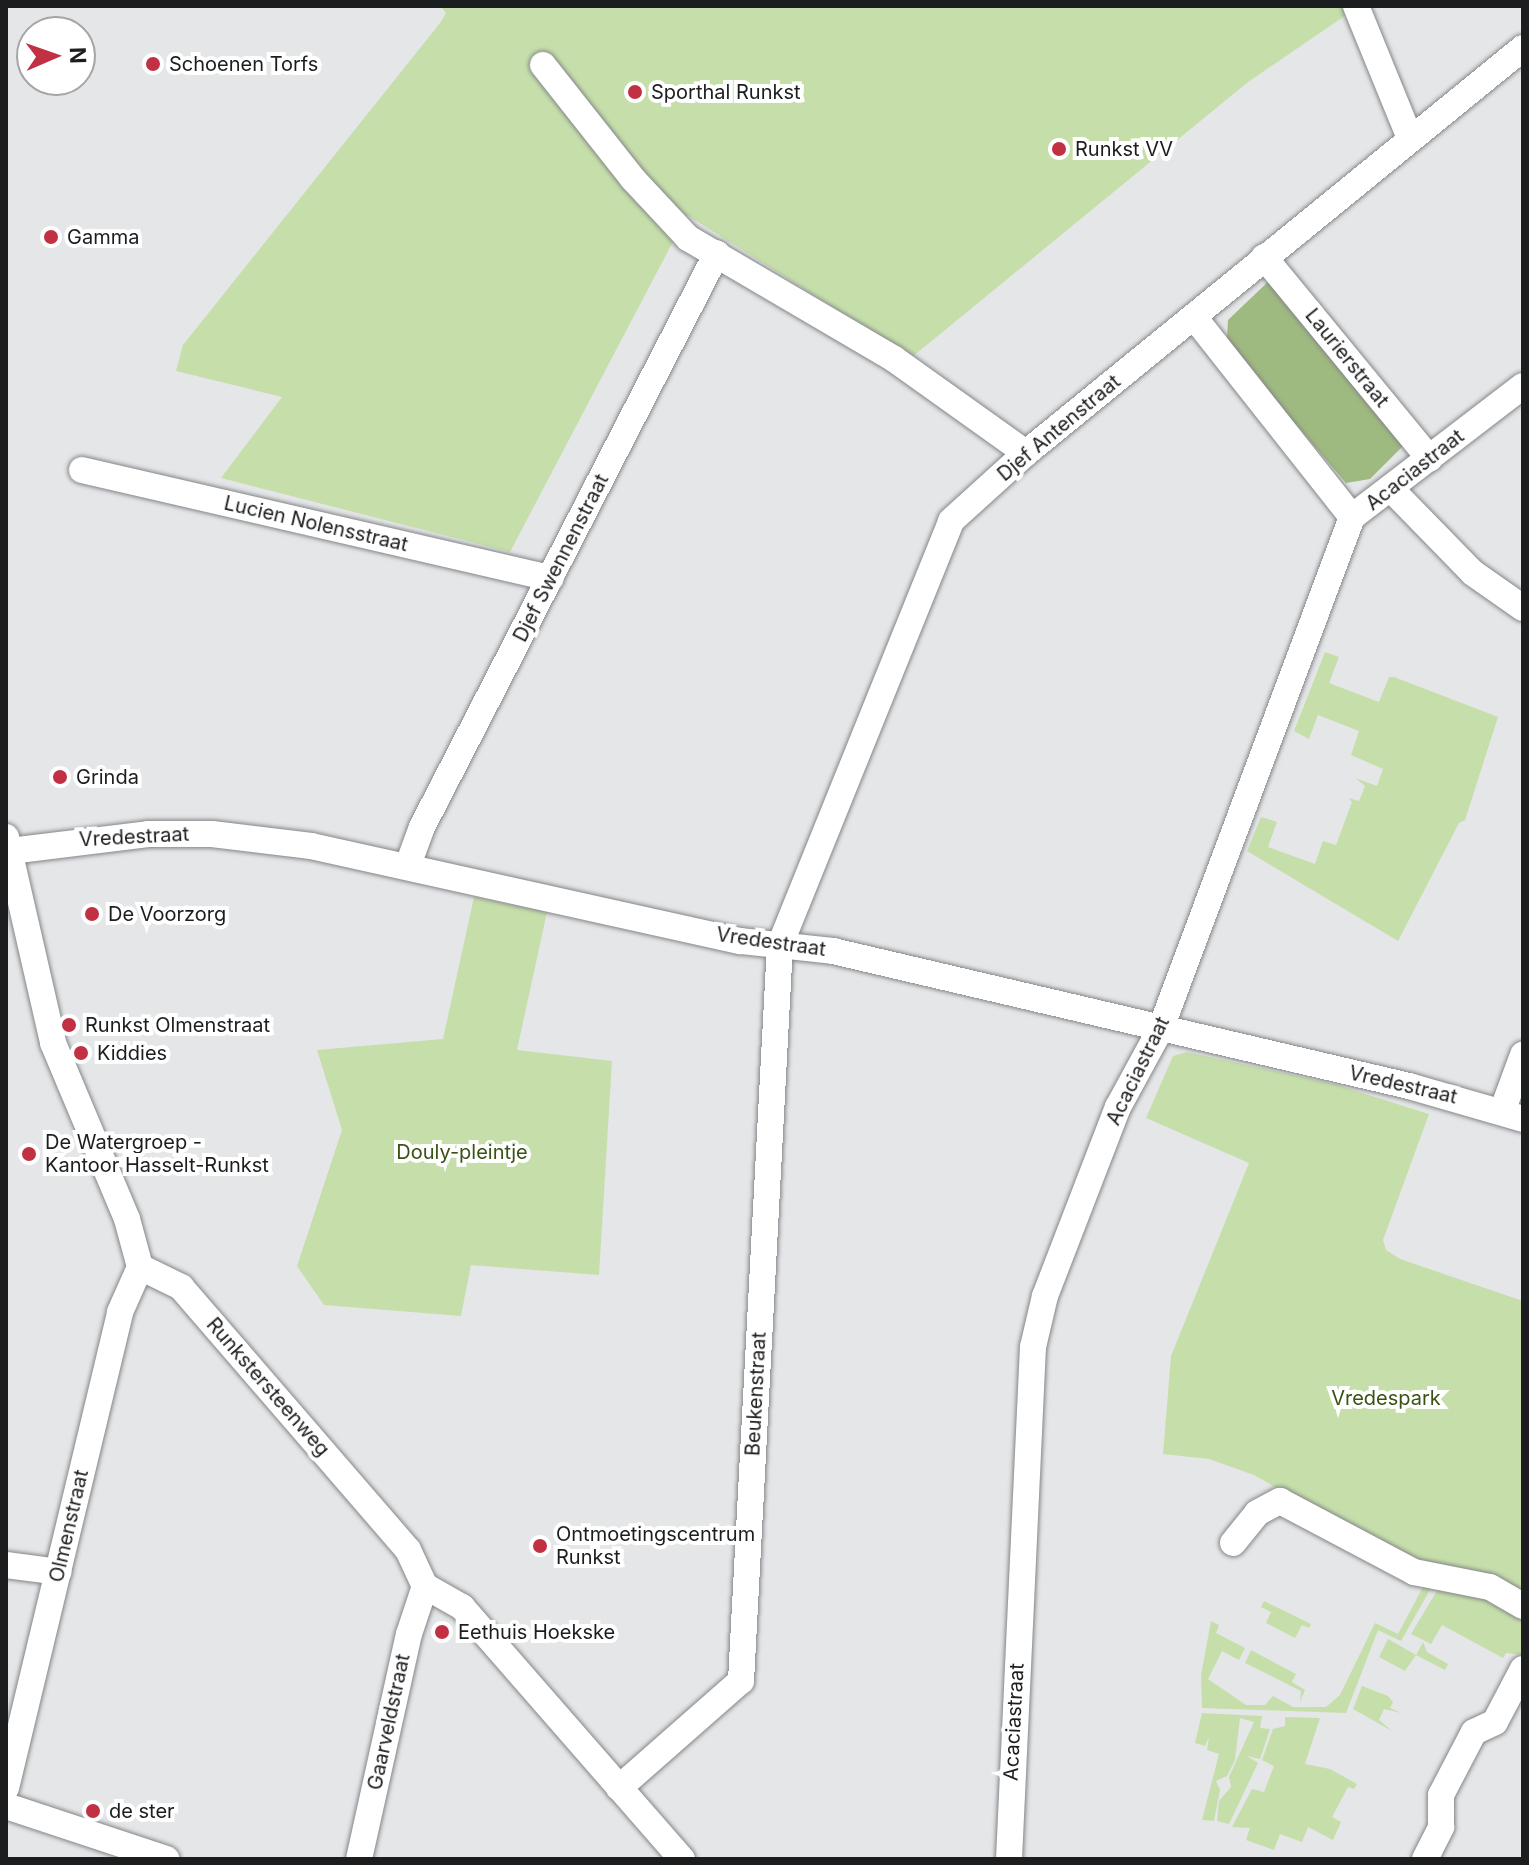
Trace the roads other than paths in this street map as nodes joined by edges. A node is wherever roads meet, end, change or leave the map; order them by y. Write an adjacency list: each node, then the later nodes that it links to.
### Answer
1 (1356, 6): 4 (street)
2 (1523, 48): 4 (street, Djef Antenstraat)
3 (543, 65): 5 (street)
4 (1409, 136): 6 (street, Djef Antenstraat)
5 (717, 253): 9 (street); 14 (street, Djef Swennenstraat)
6 (1264, 257): 7 (street, Djef Antenstraat); 10 (street, Laurierstraat)
7 (1194, 317): 9 (street, Djef Antenstraat); 13 (street)
8 (1523, 386): 10 (street, Acaciastraat)
9 (1026, 453): 18 (street, Djef Antenstraat)
10 (1430, 459): 12 (street, Acaciastraat)
11 (82, 470): 14 (street, Lucien Nolensstraat)
12 (1391, 489): 13 (street, Acaciastraat); 15 (street)
13 (1352, 517): 19 (street, Acaciastraat)
14 (551, 578): 17 (street, Djef Swennenstraat)
15 (1523, 608)
16 (8, 843): 17 (street, Vredestraat); 22 (street)
17 (408, 865): 18 (street, Vredestraat)
18 (780, 945): 19 (street, Vredestraat); 30 (street, Beukenstraat)
19 (1161, 1028): 21 (street, Vredestraat); 35 (street, Acaciastraat)
20 (1523, 1055): 21 (street)
21 (1513, 1114)
22 (140, 1267): 25 (street, Olmenstraat); 26 (street, Runkstersteenweg)
23 (1233, 1543): 27 (street)
24 (6, 1565): 25 (street)
25 (59, 1572): 29 (street, Olmenstraat)
26 (425, 1586): 30 (street); 33 (street, Gaarveldstraat)
27 (1523, 1606)
28 (1523, 1669): 36 (street)
29 (6, 1788)
30 (619, 1788): 34 (street)
31 (6, 1806): 32 (street)
32 (166, 1859)
33 (359, 1859)
34 (682, 1859)
35 (1009, 1859)
36 (1425, 1859)

